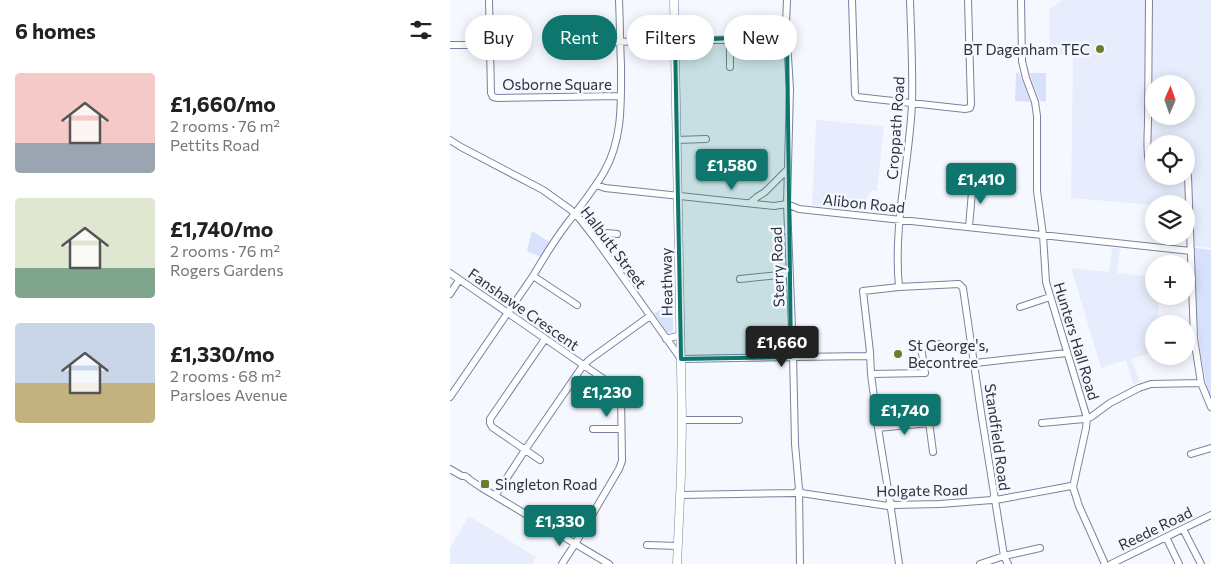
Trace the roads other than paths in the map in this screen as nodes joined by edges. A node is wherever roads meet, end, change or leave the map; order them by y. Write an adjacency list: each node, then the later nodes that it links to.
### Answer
1 (489, 0): 10 (street, Osborne Square)
2 (620, 0): 14 (street, Osborne Square)
3 (674, 0): 11 (main road, Heathway)
4 (787, 0): 12 (street, Sterry Road)
5 (852, 0): 24 (street)
6 (910, 0): 24 (street, Croppath Road)
7 (968, 0): 24 (street)
8 (1021, 0): 40 (street, Hunters Hall Road)
9 (1149, 0): 25 (street)
10 (489, 15)
11 (674, 15)
12 (786, 15)
13 (617, 42): 14 (street)
14 (620, 42): 15 (street); 23 (street, Osborne Square)
15 (627, 42)
16 (450, 45): 17 (street)
17 (465, 45)
18 (490, 60): 23 (street, Osborne Square)
19 (675, 60): 28 (main road, Heathway)
20 (730, 60): 22 (street)
21 (788, 60): 29 (street, Sterry Road)
22 (730, 66)
23 (621, 96): 31 (street)
24 (912, 104): 37 (street, Croppath Road)
25 (1148, 135)
26 (706, 139): 28 (street)
27 (450, 140): 36 (street, Halbutt Street)
28 (676, 140): 33 (main road, Heathway)
29 (787, 170): 34 (street); 35 (street, Sterry Road)
30 (973, 180): 38 (street)
31 (596, 184): 33 (street, Alibon Road); 36 (street)
32 (1188, 185): 42 (street)
33 (678, 196): 34 (street, Alibon Road); 55 (main road, Heathway)
34 (750, 204): 35 (street, Alibon Road)
35 (786, 204): 37 (street, Alibon Road); 44 (street, Sterry Road)
36 (575, 214): 41 (street, Halbutt Street); 45 (street)
37 (900, 220): 38 (street, Alibon Road); 48 (street, Croppath Road)
38 (969, 227): 40 (street, Alibon Road)
39 (617, 234): 41 (street)
40 (1043, 235): 42 (street, Alibon Road); 50 (street, Hunters Hall Road)
41 (597, 241): 54 (street, Halbutt Street)
42 (1191, 251): 66 (street)
43 (450, 273): 47 (street, Fanshawe Crescent)
44 (789, 274): 46 (street); 60 (street, Sterry Road)
45 (533, 276): 51 (street); 53 (street)
46 (740, 279)
47 (460, 280): 49 (street); 53 (street, Fanshawe Crescent)
48 (899, 287): 59 (street); 63 (street, Standfield Road)
49 (450, 294)
50 (1050, 297): 52 (street); 61 (street, Hunters Hall Road)
51 (577, 305)
52 (1020, 307)
53 (508, 313): 56 (street, Fanshawe Crescent); 67 (street)
54 (650, 316): 57 (street, Halbutt Street); 64 (street)
55 (681, 335): 57 (street); 62 (main road, Heathway)
56 (545, 339): 64 (street, Fanshawe Crescent); 79 (street)
57 (666, 339): 62 (street, Halbutt Street)
58 (939, 344): 65 (street)
59 (870, 352): 60 (street); 65 (street)
60 (793, 353): 62 (street); 85 (street, Sterry Road)
61 (1067, 353): 63 (street); 70 (street, Hunters Hall Road)
62 (681, 359): 71 (main road, Heathway)
63 (975, 363): 88 (street, Standfield Road)
64 (584, 366): 77 (street, Fanshawe Crescent); 79 (street)
65 (871, 374): 75 (street)
66 (1201, 383): 69 (street); 70 (street)
67 (450, 397)
68 (926, 399): 73 (street)
69 (1211, 407)
70 (1087, 418): 74 (street); 84 (street, Hunters Hall Road)
71 (682, 420): 72 (street); 86 (main road, Heathway)
72 (739, 420)
73 (929, 423): 75 (street); 80 (street)
74 (1042, 423)
75 (878, 428): 89 (street)
76 (593, 429): 77 (street)
77 (621, 429): 93 (street, Fanshawe Crescent)
78 (1211, 448): 81 (street)
79 (525, 450): 82 (street); 87 (street)
80 (933, 452)
81 (1191, 454)
82 (540, 460)
83 (450, 468): 87 (street)
84 (1073, 487): 88 (street, Holgate Road); 105 (street)
85 (798, 489): 86 (street, Holgate Road); 89 (street, Holgate Road); 101 (street, Sterry Road)
86 (680, 495): 95 (main road, Heathway)
87 (495, 496): 93 (street)
88 (994, 496): 89 (street, Holgate Road); 97 (street, Standfield Road)
89 (890, 502): 102 (street)
90 (1211, 515): 91 (street, Reede Road)
91 (1183, 529): 92 (street, Reede Road); 108 (street)
92 (1166, 537): 106 (street, Reede Road); 107 (street)
93 (575, 544): 98 (street, Fanshawe Crescent); 99 (street)
94 (647, 545): 95 (street)
95 (678, 546): 100 (main road, Heathway)
96 (1040, 548): 97 (street)
97 (1004, 556): 103 (street); 104 (street, Standfield Road)
98 (562, 564)
99 (609, 564)
100 (677, 564)
101 (800, 564)
102 (899, 564)
103 (980, 564)
104 (1008, 564)
105 (1105, 564)
106 (1111, 564)
107 (1179, 564)
108 (1201, 564)

